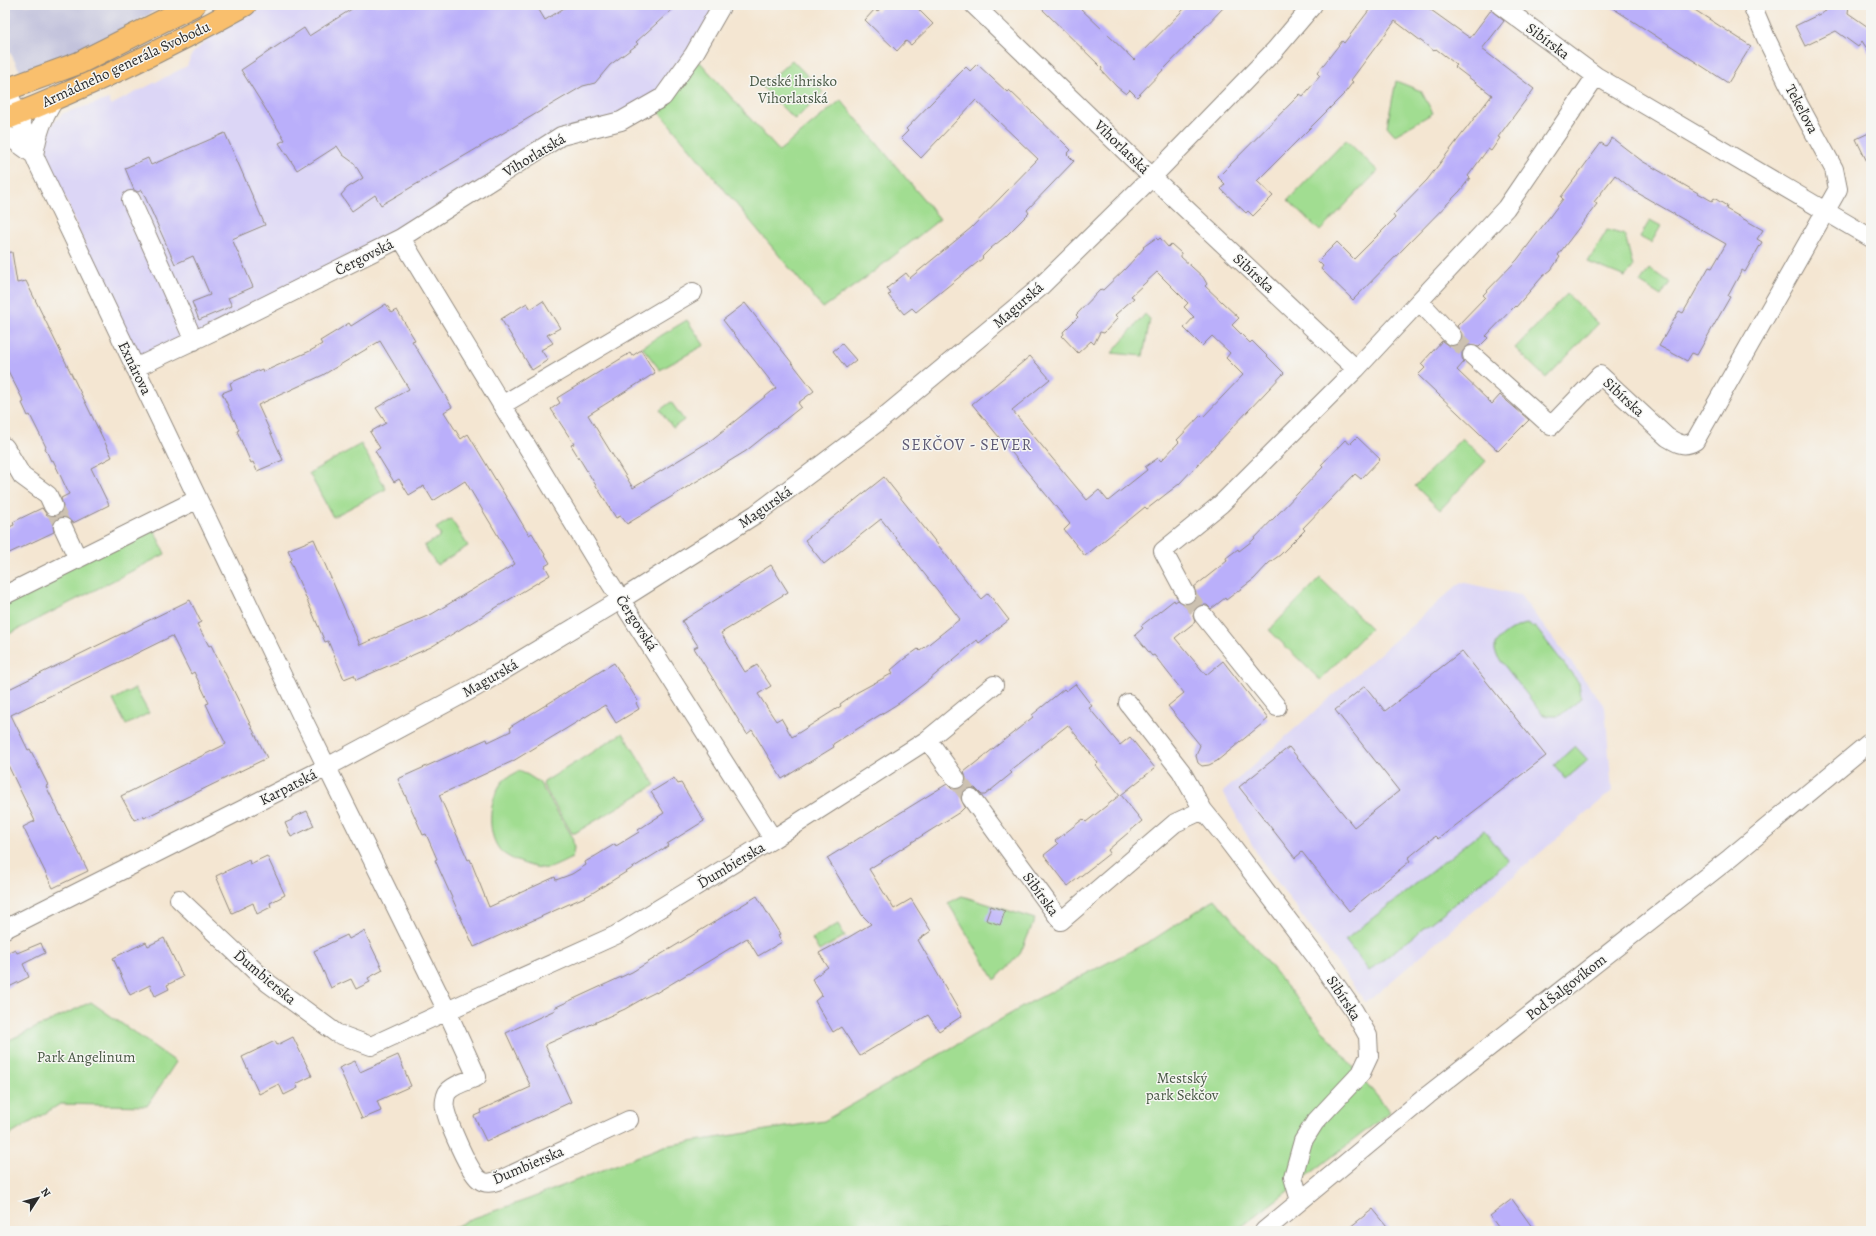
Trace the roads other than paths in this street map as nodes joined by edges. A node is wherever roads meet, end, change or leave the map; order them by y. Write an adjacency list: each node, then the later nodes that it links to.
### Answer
1 (194, 5): 9 (main road, Armádneho generála Svobodu)
2 (245, 5): 10 (main road, Armádneho generála Svobodu)
3 (722, 5): 17 (street, Vihorlatská)
4 (974, 5): 14 (street, Vihorlatská)
5 (1313, 5): 14 (street, Vihorlatská)
6 (1500, 5): 8 (street, Sibírska)
7 (1752, 5): 16 (street, Tekeľova)
8 (1596, 76): 16 (street, Sibírska); 20 (street)
9 (6, 90): 11 (street, Exnárova)
10 (55, 100): 11 (main road, Armádneho generála Svobodu); 13 (street)
11 (11, 116): 13 (street, Exnárova)
12 (5, 134): 13 (street)
13 (34, 154): 24 (street, Exnárova)
14 (1152, 177): 25 (street, Sibírska); 35 (street, Magurská)
15 (131, 200): 22 (street)
16 (1826, 212): 18 (street, Sibírska); 26 (street, Tekeľova)
17 (401, 238): 22 (street, Čergovská); 27 (street, Čergovská)
18 (1871, 238)
19 (694, 292): 27 (street)
20 (1419, 301): 21 (street); 25 (street)
21 (1452, 336)
22 (194, 341): 24 (street, Čergovská)
23 (1472, 354): 26 (street, Sibírska)
24 (135, 368): 29 (street, Exnárova)
25 (1356, 369): 33 (street)
26 (1732, 378)
27 (502, 405): 35 (street, Čergovská)
28 (5, 447): 30 (street)
29 (198, 499): 32 (street); 42 (street, Karpatská)
30 (53, 506)
31 (63, 527): 32 (street)
32 (78, 559): 34 (street)
33 (1186, 594)
34 (5, 595)
35 (622, 599): 42 (street, Magurská); 46 (street, Čergovská)
36 (1203, 616): 39 (street)
37 (994, 686): 40 (street, Ďumbierska)
38 (1129, 705): 45 (street, Sibírska)
39 (1277, 707)
40 (928, 740): 43 (street); 46 (street, Ďumbierska)
41 (1869, 743): 51 (street, Pod Šalgovíkom)
42 (327, 767): 48 (street, Karpatská); 49 (street, Ďumbierska)
43 (956, 779)
44 (971, 798): 45 (street, Sibírska)
45 (1203, 810): 51 (street, Sibírska)
46 (773, 839): 49 (street, Ďumbierska)
47 (179, 899): 49 (street, Ďumbierska)
48 (5, 929)
49 (447, 1011): 50 (street, Ďumbierska)
50 (629, 1120)
51 (1300, 1201): 52 (street, Pod Šalgovíkom)
52 (1264, 1231)

